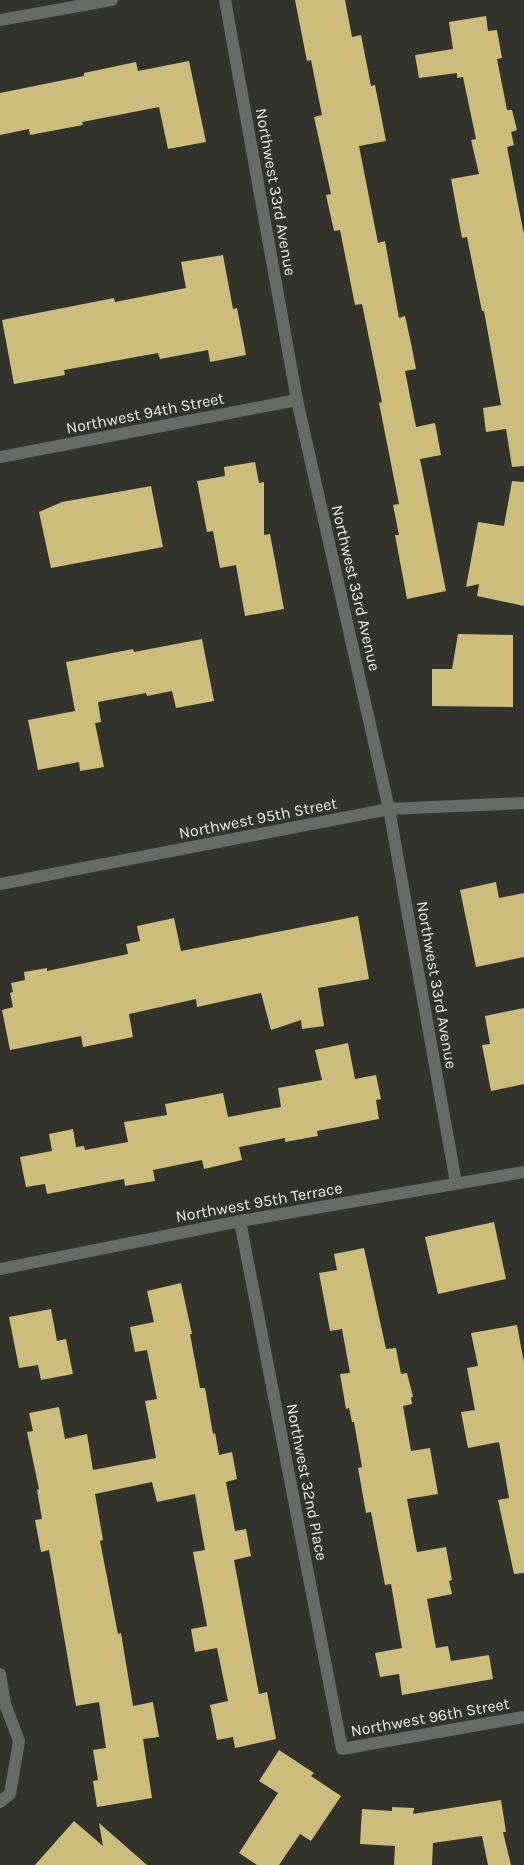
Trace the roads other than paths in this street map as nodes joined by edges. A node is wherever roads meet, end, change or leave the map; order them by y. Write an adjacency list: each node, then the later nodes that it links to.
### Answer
1 (112, 0): 3 (street)
2 (225, 0): 4 (street, Northwest 33rd Avenue)
3 (0, 20)
4 (297, 400): 5 (street, Northwest 94th Street); 7 (street, Northwest 33rd Avenue)
5 (0, 457)
6 (524, 803): 7 (street, Northwest 95th Street)
7 (389, 809): 8 (street, Northwest 95th Street); 10 (street, Northwest 33rd Avenue)
8 (0, 884)
9 (524, 1172): 10 (street, Northwest 95th Terrace)
10 (456, 1183): 11 (street, Northwest 95th Terrace)
11 (240, 1221): 12 (street, Northwest 95th Terrace); 15 (street, Northwest 32nd Place)
12 (0, 1269)
13 (0, 1674): 16 (street)
14 (524, 1717): 15 (street, Northwest 96th Street)
15 (342, 1749)
16 (0, 1802)

